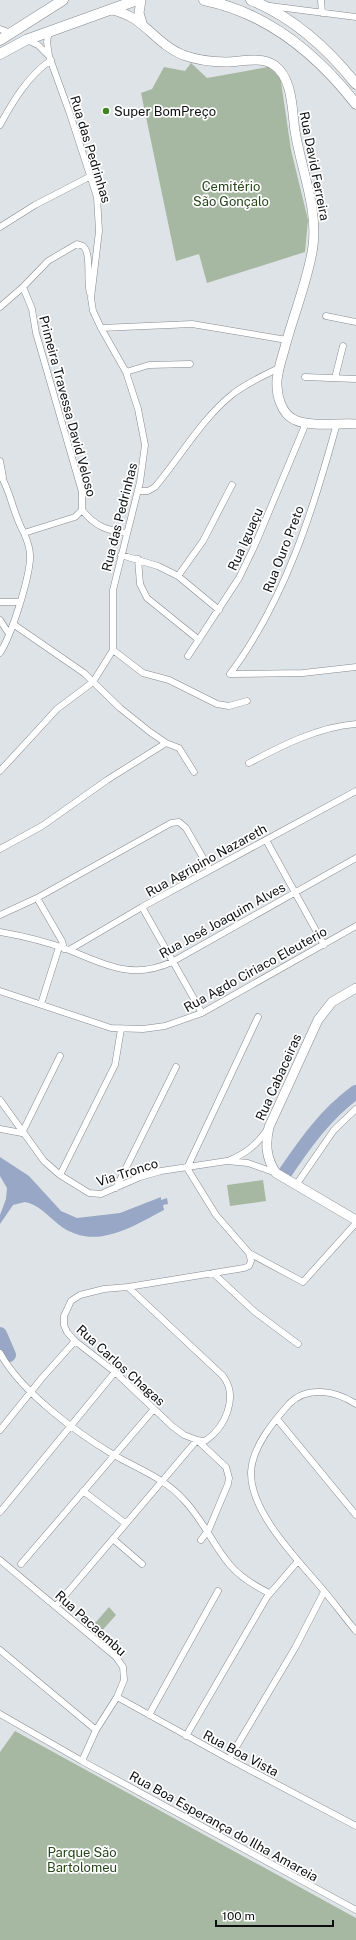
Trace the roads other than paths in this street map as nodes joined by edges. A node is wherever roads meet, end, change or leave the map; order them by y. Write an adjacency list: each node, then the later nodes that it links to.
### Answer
1 (62, 0): 14 (main road)
2 (137, 0): 8 (main road)
3 (141, 0): 11 (main road)
4 (204, 0): 20 (main road)
5 (251, 0): 7 (main road)
6 (321, 0): 9 (street)
7 (264, 5): 9 (street); 19 (main road)
8 (112, 10): 11 (main road, Rua David Ferreira); 13 (main road)
9 (322, 13): 10 (street)
10 (356, 17)
11 (142, 24): 30 (main road, Rua David Ferreira)
12 (0, 29): 14 (street)
13 (49, 31): 16 (main road); 18 (street, Rua das Pedrinhas)
14 (11, 33): 15 (main road)
15 (0, 40)
16 (26, 40): 17 (main road); 18 (street)
17 (0, 54)
18 (50, 58): 21 (street); 22 (street, Rua das Pedrinhas)
19 (356, 84)
20 (356, 104)
21 (0, 125)
22 (90, 176): 23 (street); 25 (street, Rua das Pedrinhas)
23 (0, 227)
24 (23, 287): 25 (street); 26 (street); 46 (street, Primeira Travessa David Veloso)
25 (91, 298): 29 (street, Rua das Pedrinhas)
26 (0, 307)
27 (326, 316): 28 (street)
28 (356, 322)
29 (101, 328): 30 (street); 34 (street, Rua das Pedrinhas)
30 (287, 340): 33 (main road, Rua David Ferreira)
31 (343, 346): 36 (street)
32 (190, 364): 34 (street)
33 (279, 368): 38 (main road, Rua David Ferreira); 45 (street)
34 (126, 372): 45 (street, Rua das Pedrinhas)
35 (305, 377): 36 (street)
36 (335, 378): 37 (street)
37 (356, 379)
38 (306, 423): 39 (main road, Rua David Ferreira); 54 (street, Rua Iguaçu)
39 (337, 423): 40 (main road, Rua David Ferreira); 62 (street, Rua Ouro Preto)
40 (356, 424)
41 (0, 461): 43 (street)
42 (0, 474): 43 (street)
43 (4, 480): 47 (street)
44 (232, 485): 51 (street)
45 (138, 491): 48 (street, Rua das Pedrinhas)
46 (82, 510): 47 (street, Primeira Travessa David Veloso); 48 (street)
47 (24, 533): 53 (street)
48 (127, 533): 49 (street, Rua das Pedrinhas)
49 (122, 555): 50 (street); 59 (street, Rua das Pedrinhas)
50 (138, 559): 51 (street); 58 (street)
51 (178, 576): 54 (street)
52 (0, 602): 53 (street)
53 (20, 602): 56 (street)
54 (219, 610): 58 (street, Rua Iguaçu)
55 (0, 620): 57 (street)
56 (13, 624): 57 (street); 63 (street)
57 (9, 634): 60 (street)
58 (199, 640): 61 (street, Rua Iguaçu)
59 (113, 650): 63 (street); 64 (street)
60 (0, 653)
61 (188, 656)
62 (356, 668)
63 (93, 682): 66 (street); 68 (street)
64 (247, 702)
65 (356, 724): 67 (street)
66 (166, 743): 69 (street); 72 (street)
67 (249, 762)
68 (0, 771)
69 (194, 772)
70 (356, 791): 71 (street, Rua Agripino Nazareth)
71 (266, 840): 74 (street, Rua Agripino Nazareth); 75 (street)
72 (0, 849)
73 (356, 858): 75 (street, Rua José Joaquim Alves)
74 (210, 870): 76 (street); 77 (street, Rua Agripino Nazareth)
75 (294, 893): 81 (street); 83 (street, Rua José Joaquim Alves)
76 (37, 898): 78 (street); 82 (street)
77 (142, 907): 82 (street, Rua Agripino Nazareth); 83 (street)
78 (0, 915)
79 (356, 926): 81 (street, Rua Agdo Ciriaco Eleuterio)
80 (0, 932): 82 (street, Rua José Joaquim Alves)
81 (324, 945): 87 (street, Rua Agdo Ciriaco Eleuterio)
82 (64, 949): 83 (street, Rua José Joaquim Alves); 86 (street)
83 (172, 962): 87 (street)
84 (356, 988): 94 (main road, Rua Cabaceiras)
85 (0, 991): 86 (street, Rua Agdo Ciriaco Eleuterio)
86 (41, 1004): 89 (street, Rua Agdo Ciriaco Eleuterio)
87 (202, 1013): 89 (street, Rua Agdo Ciriaco Eleuterio)
88 (258, 1017): 98 (street)
89 (121, 1029): 100 (street)
90 (60, 1056): 96 (street)
91 (176, 1067): 102 (street)
92 (0, 1100): 96 (street, Via Tronco)
93 (356, 1109): 101 (street)
94 (269, 1127): 97 (street); 99 (main road, Rua Cabaceiras)
95 (0, 1129): 96 (street)
96 (22, 1133): 100 (street, Via Tronco)
97 (228, 1161): 98 (street, Via Tronco); 99 (street, Via Tronco)
98 (187, 1168): 102 (street, Via Tronco); 105 (street)
99 (276, 1173): 101 (main road)
100 (60, 1175): 102 (street, Via Tronco)
101 (296, 1185): 103 (main road)
102 (116, 1188)
103 (356, 1220)
104 (356, 1223): 105 (street)
105 (249, 1253): 106 (street, Rua Carlos Chagas)
106 (213, 1273): 107 (street, Rua Carlos Chagas); 109 (street)
107 (128, 1287): 108 (street, Rua Carlos Chagas); 118 (street)
108 (75, 1341): 111 (street, Rua Carlos Chagas); 112 (street)
109 (298, 1344)
110 (0, 1353): 112 (street)
111 (115, 1372): 114 (street, Rua Carlos Chagas); 116 (street)
112 (31, 1391): 116 (street); 117 (street)
113 (356, 1404): 115 (street)
114 (154, 1410): 118 (street, Rua Carlos Chagas); 119 (street)
115 (277, 1419): 123 (street); 129 (street)
116 (69, 1425): 119 (street); 122 (street)
117 (0, 1430)
118 (197, 1440): 120 (street); 125 (street, Rua Carlos Chagas)
119 (114, 1455): 120 (street); 121 (street)
120 (162, 1480): 124 (street); 125 (street)
121 (82, 1491): 124 (street); 130 (street)
122 (0, 1512)
123 (356, 1515)
124 (125, 1523): 126 (street)
125 (208, 1531): 127 (street, Rua Carlos Chagas); 134 (street)
126 (113, 1539): 131 (street); 135 (street)
127 (201, 1540)
128 (0, 1560): 135 (street, Rua Pacaembu)
129 (298, 1560): 133 (street); 134 (street)
130 (22, 1564)
131 (142, 1564)
132 (218, 1591): 140 (street)
133 (324, 1592): 136 (street); 143 (street)
134 (270, 1594): 142 (street)
135 (56, 1606): 138 (street, Rua Pacaembu)
136 (356, 1631)
137 (0, 1650): 141 (street)
138 (117, 1697): 140 (street, Rua Boa Vista); 141 (street, Rua Pacaembu)
139 (0, 1714): 144 (street, Rua Boa Esperança do Ilha Amareia)
140 (149, 1715): 142 (street, Rua Boa Vista)
141 (96, 1730): 144 (street, Rua Pacaembu)
142 (186, 1736): 143 (street, Rua Boa Vista)
143 (229, 1759): 145 (street, Rua Boa Vista)
144 (82, 1761): 146 (street, Rua Boa Esperança do Ilha Amareia)
145 (356, 1826)
146 (356, 1910)

